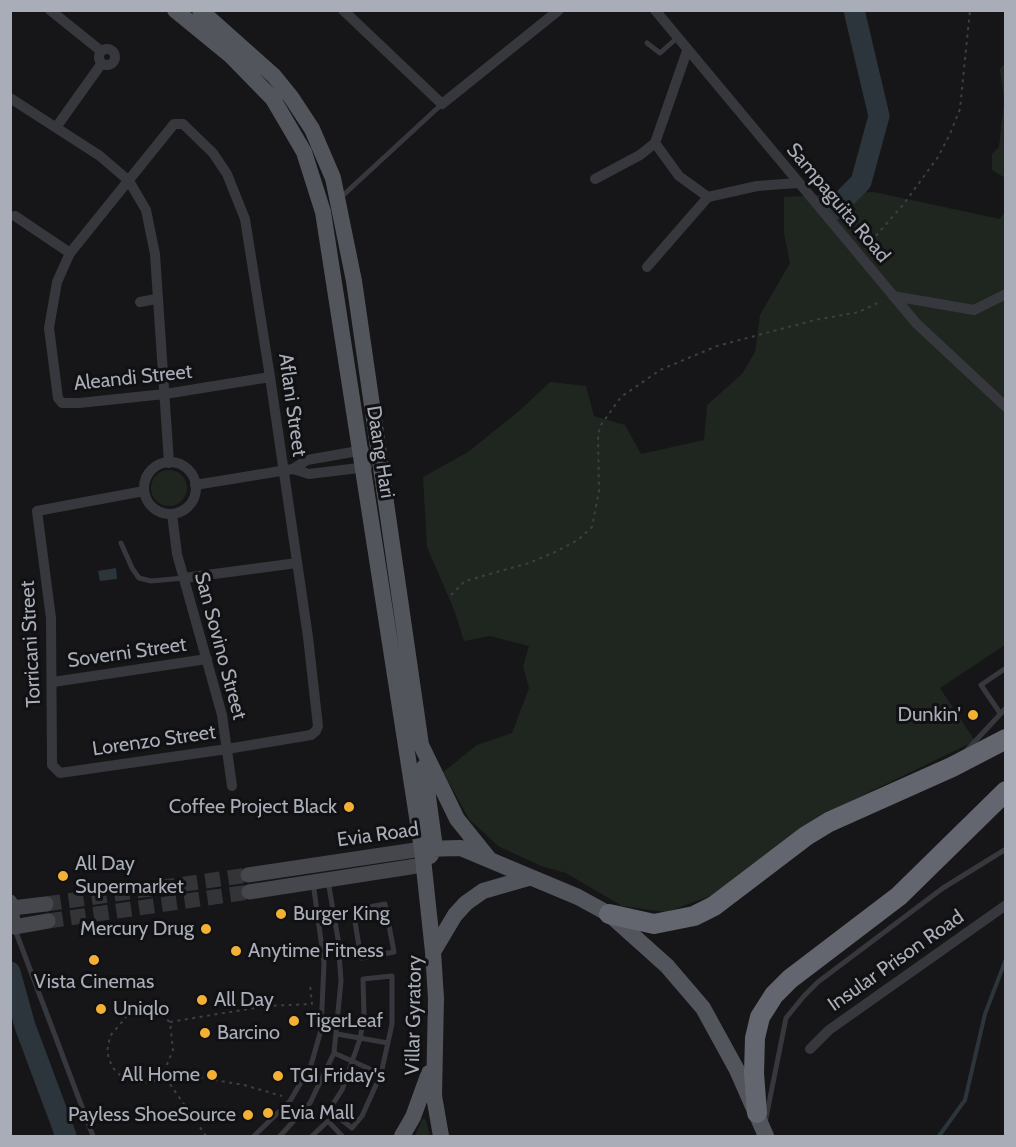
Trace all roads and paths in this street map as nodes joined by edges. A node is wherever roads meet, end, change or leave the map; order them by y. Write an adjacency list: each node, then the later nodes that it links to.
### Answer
1 (50, 10): 13 (street)
2 (175, 10): 33 (main road, Daang Hari)
3 (200, 10): 20 (main road, Daang Hari)
4 (343, 10): 12 (street)
5 (559, 10): 12 (street)
6 (655, 10): 8 (street, Sampaguita Road)
7 (970, 10): 23 (path)
8 (676, 38): 9 (lane); 10 (street, Sampaguita Road)
9 (647, 43)
10 (687, 51): 15 (street); 18 (street, Sampaguita Road)
11 (10, 98): 13 (street)
12 (442, 104): 20 (lane)
13 (57, 126): 17 (street)
14 (170, 128): 17 (street, Aleandi Street); 29 (street, Aflani Street)
15 (655, 143): 16 (street); 19 (street)
16 (595, 179)
17 (129, 181): 22 (street, Aleandi Street); 27 (street)
18 (797, 183): 19 (street); 23 (street, Sampaguita Road)
19 (708, 197): 24 (street)
20 (338, 200): 32 (main road, Daang Hari)
21 (15, 216): 22 (street)
22 (70, 253): 30 (street, Aleandi Street)
23 (858, 255): 26 (street, Sampaguita Road)
24 (647, 267)
25 (1005, 294): 26 (street)
26 (893, 296): 31 (street, Sampaguita Road); 44 (path)
27 (156, 299): 28 (street); 30 (street)
28 (140, 302)
29 (270, 377): 30 (street, Aleandi Street); 37 (street, Aflani Street)
30 (165, 394): 34 (street)
31 (1005, 407)
32 (376, 447): 33 (street); 35 (main road, Daang Hari)
33 (358, 451): 36 (main road, Daang Hari); 37 (street)
34 (169, 463): 38 (street); 39 (street)
35 (378, 465): 36 (street); 52 (main road, Daang Hari)
36 (361, 468): 37 (street); 59 (main road, Daang Hari)
37 (288, 469): 38 (street); 42 (street, Aflani Street)
38 (195, 485): 40 (street)
39 (144, 490): 40 (street); 47 (street, Torricani Street)
40 (172, 514): 43 (street, San Sovino Street)
41 (121, 543): 43 (lane)
42 (297, 563): 43 (street); 50 (street, Aflani Street)
43 (184, 578): 45 (street, San Sovino Street)
44 (451, 594)
45 (207, 659): 47 (street, Soverni Street); 53 (street, San Sovino Street)
46 (1005, 668): 49 (lane)
47 (53, 682): 55 (street, Torricani Street)
48 (1005, 708): 49 (lane)
49 (1000, 713): 54 (lane)
50 (318, 726): 53 (street, Lorenzo Street)
51 (1005, 739): 54 (highway)
52 (421, 745): 59 (main road); 60 (main road, Daang Hari)
53 (227, 749): 55 (street, Lorenzo Street); 56 (street, San Sovino Street)
54 (952, 767): 70 (highway)
55 (60, 772)
56 (232, 786)
57 (1005, 791): 88 (highway)
58 (1005, 849): 88 (lane)
59 (427, 854): 60 (main road, Evia Road); 61 (street, Evia Road); 65 (street, Evia Road); 73 (main road, Daang Hari)
60 (490, 860): 64 (main road, Daang Hari)
61 (326, 864): 62 (street, Evia Road); 65 (lane, Evia Road)
62 (310, 866): 63 (street, Evia Road); 65 (lane, Evia Road)
63 (248, 875)
64 (528, 878): 70 (main road); 73 (main road, Villar Gyratory)
65 (321, 882): 66 (street, Evia Road); 78 (lane, Evia Road); 87 (lane, Evia Road)
66 (249, 892)
67 (46, 904): 71 (street)
68 (1005, 905): 81 (street, Insular Prison Road)
69 (353, 910): 69 (lane)
70 (609, 914): 88 (main road)
71 (12, 915): 72 (street); 89 (lane)
72 (48, 921)
73 (433, 952): 83 (main road, Villar Gyratory)
74 (310, 984): 76 (path)
75 (267, 992): 76 (path)
76 (266, 1006): 77 (path)
77 (170, 1022): 85 (path); 85 (path)
78 (337, 1034): 79 (lane); 82 (lane, Evia Road)
79 (360, 1039): 80 (lane); 80 (lane); 84 (lane)
80 (388, 1043): 86 (lane)
81 (810, 1049)
82 (334, 1053): 84 (lane); 92 (lane, Evia Road)
83 (433, 1054): 95 (main road); 96 (main road, Villar Gyratory)
84 (353, 1061): 86 (lane); 86 (lane)
85 (163, 1074): 87 (path); 90 (path)
86 (381, 1074)
87 (290, 1101): 91 (lane, Evia Road)
88 (762, 1127)
89 (93, 1137)
90 (206, 1137)
91 (254, 1137)
92 (280, 1137)
93 (312, 1137): 94 (lane)
94 (342, 1137)
95 (402, 1137)
96 (441, 1137)

